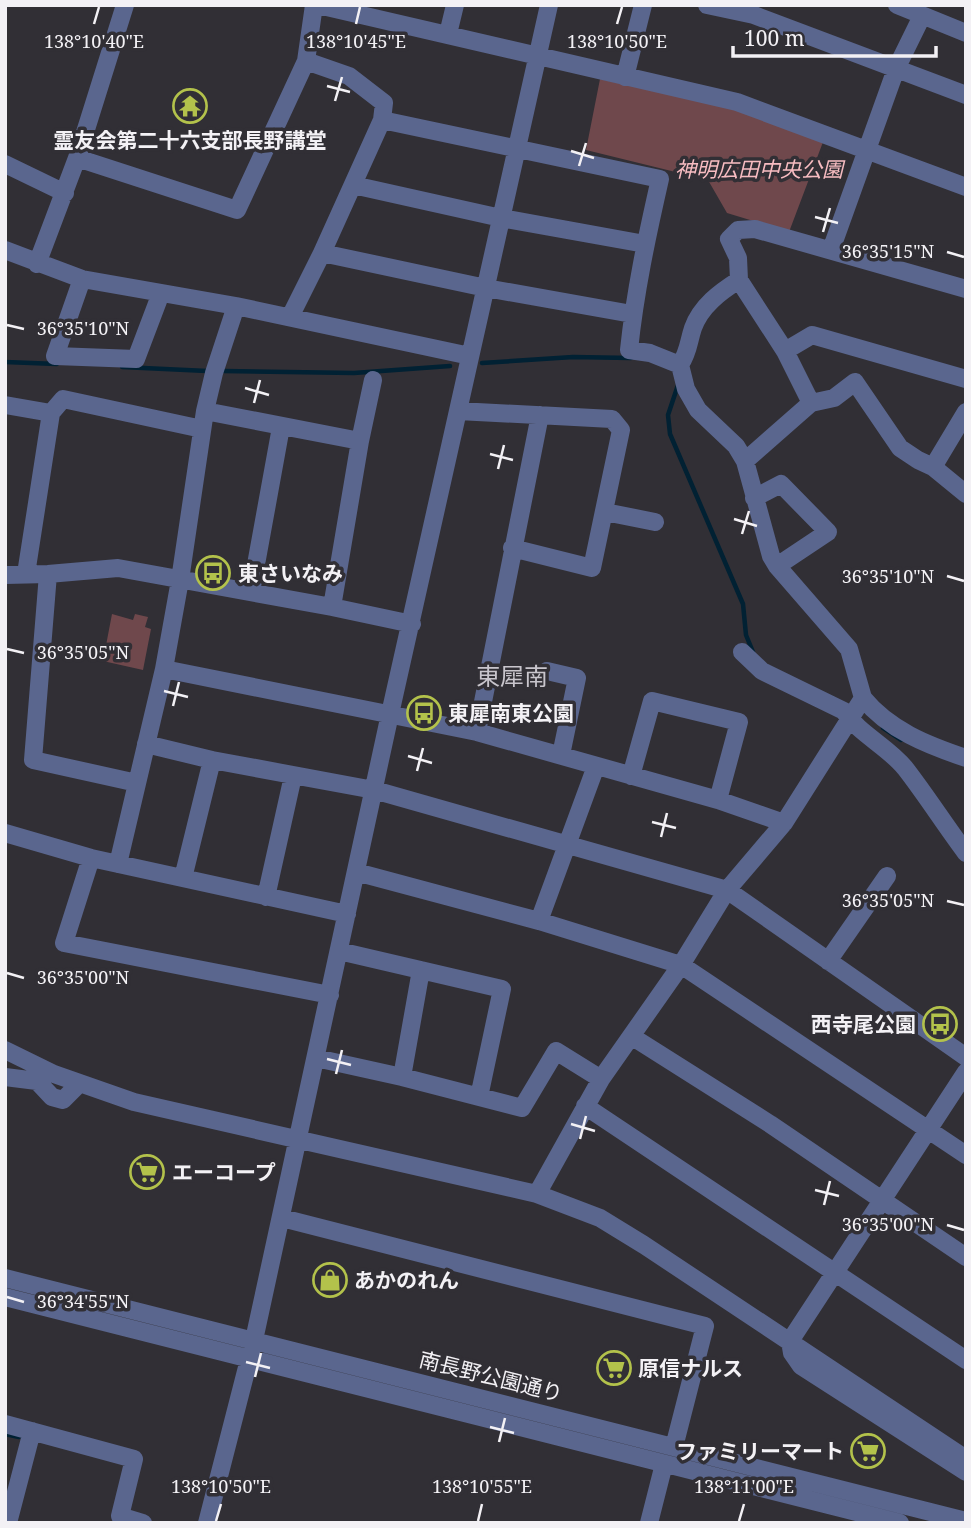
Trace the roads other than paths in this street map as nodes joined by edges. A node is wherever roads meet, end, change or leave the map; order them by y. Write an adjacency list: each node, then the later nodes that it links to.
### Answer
1 (125, 5): 19 (street)
2 (316, 5): 10 (street); 12 (street)
3 (455, 5): 10 (street)
4 (549, 5): 11 (street)
5 (643, 5): 14 (street)
6 (707, 5): 13 (street)
7 (897, 5): 8 (street)
8 (922, 16): 9 (street); 13 (street)
9 (966, 33)
10 (448, 34): 11 (street)
11 (537, 56): 14 (street); 17 (street)
12 (306, 61): 16 (street); 19 (street)
13 (896, 69): 15 (street); 18 (street)
14 (625, 77): 18 (street)
15 (966, 94)
16 (382, 120): 17 (street); 21 (street)
17 (515, 149): 24 (street); 25 (street)
18 (866, 150): 22 (street); 26 (street)
19 (77, 158): 23 (street)
20 (5, 164): 23 (street)
21 (353, 185): 24 (street); 28 (street)
22 (966, 187)
23 (65, 193): 29 (street)
24 (501, 218): 25 (street); 32 (street)
25 (645, 244): 36 (street)
26 (831, 250): 31 (street); 33 (street)
27 (5, 251): 29 (street)
28 (322, 253): 32 (street); 37 (street)
29 (37, 264): 30 (street)
30 (82, 279): 34 (street); 34 (street)
31 (739, 280): 38 (street); 40 (street)
32 (486, 288): 36 (street); 39 (street)
33 (966, 289)
34 (161, 293): 35 (street)
35 (236, 306): 37 (street); 49 (street)
36 (632, 314): 40 (street)
37 (290, 317): 39 (street)
38 (785, 351): 41 (street); 43 (street)
39 (470, 356): 45 (street)
40 (680, 365): 52 (street)
41 (966, 379)
42 (373, 380): 51 (street)
43 (811, 402): 52 (street); 53 (street)
44 (5, 405): 47 (street)
45 (458, 411): 48 (street); 66 (street)
46 (966, 412): 53 (street)
47 (51, 414): 49 (street); 60 (street)
48 (540, 415): 56 (street); 58 (street)
49 (204, 420): 50 (street); 63 (street)
50 (281, 427): 51 (street); 64 (street)
51 (360, 441): 65 (street)
52 (745, 461): 55 (street)
53 (933, 467): 54 (street)
54 (966, 494)
55 (754, 498): 59 (street); 59 (street)
56 (605, 512): 57 (street); 58 (street)
57 (655, 522)
58 (512, 548): 73 (street)
59 (777, 566): 70 (street)
60 (26, 574): 61 (street); 62 (street)
61 (48, 574): 63 (street); 81 (street)
62 (5, 575)
63 (180, 580): 64 (street); 68 (street)
64 (251, 592): 65 (street)
65 (332, 607): 66 (street)
66 (412, 624): 71 (street)
67 (742, 652): 72 (street)
68 (163, 669): 71 (street); 74 (street)
69 (547, 671): 75 (street)
70 (863, 698): 72 (street); 76 (street)
71 (390, 714): 73 (street); 82 (street)
72 (849, 719): 84 (street); 87 (street)
73 (477, 732): 75 (street)
74 (146, 744): 77 (street); 81 (street)
75 (561, 755): 78 (street)
76 (966, 758)
77 (212, 760): 79 (street); 92 (street)
78 (596, 766): 80 (street); 86 (street)
79 (293, 776): 82 (street); 94 (street)
80 (631, 776): 83 (street); 83 (street)
81 (136, 783): 89 (street)
82 (374, 790): 86 (street); 90 (street)
83 (718, 800): 84 (street)
84 (784, 823): 93 (street)
85 (5, 833): 88 (street)
86 (569, 844): 93 (street); 96 (street)
87 (966, 853)
88 (91, 859): 89 (street); 101 (street)
89 (118, 864): 92 (street)
90 (356, 872): 95 (street); 96 (street)
91 (887, 876): 98 (street)
92 (183, 878): 94 (street)
93 (727, 890): 98 (street); 99 (street)
94 (266, 897): 95 (street)
95 (347, 914): 97 (street)
96 (540, 921): 99 (street)
97 (339, 951): 100 (street); 101 (street)
98 (828, 961): 104 (street)
99 (681, 965): 102 (street); 113 (street)
100 (421, 970): 108 (street); 111 (street)
101 (330, 995): 105 (street)
102 (631, 1036): 109 (street); 117 (street)
103 (5, 1050): 110 (street)
104 (966, 1056)
105 (316, 1058): 108 (street); 114 (street)
106 (966, 1072): 113 (street)
107 (5, 1077): 110 (street)
108 (402, 1077): 111 (street)
109 (601, 1079): 111 (street); 112 (street)
110 (80, 1083): 114 (street)
111 (479, 1097)
112 (585, 1106): 116 (street); 120 (street)
113 (928, 1130): 115 (street); 117 (street)
114 (299, 1139): 116 (street); 118 (street)
115 (966, 1155)
116 (537, 1194): 124 (street)
117 (882, 1201): 119 (street); 120 (street)
118 (282, 1218): 123 (street); 129 (street)
119 (966, 1256)
120 (835, 1273): 124 (street); 126 (street)
121 (5, 1278): 123 (street, 南長野公園通り)
122 (5, 1297): 125 (street, 南長野公園通り)
123 (254, 1340): 125 (street); 129 (street, 南長野公園通り)
124 (790, 1341): 130 (street); 132 (street)
125 (249, 1359): 131 (street, 南長野公園通り); 137 (street)
126 (966, 1360)
127 (5, 1424): 128 (street)
128 (32, 1432): 133 (street); 135 (street)
129 (674, 1447): 134 (street, 南長野公園通り)
130 (966, 1459)
131 (664, 1464): 138 (street); 139 (street, 南長野公園通り)
132 (966, 1472)
133 (119, 1520): 136 (street)
134 (966, 1521)
135 (8, 1523)
136 (143, 1523)
137 (207, 1523)
138 (649, 1523)
139 (900, 1523)

